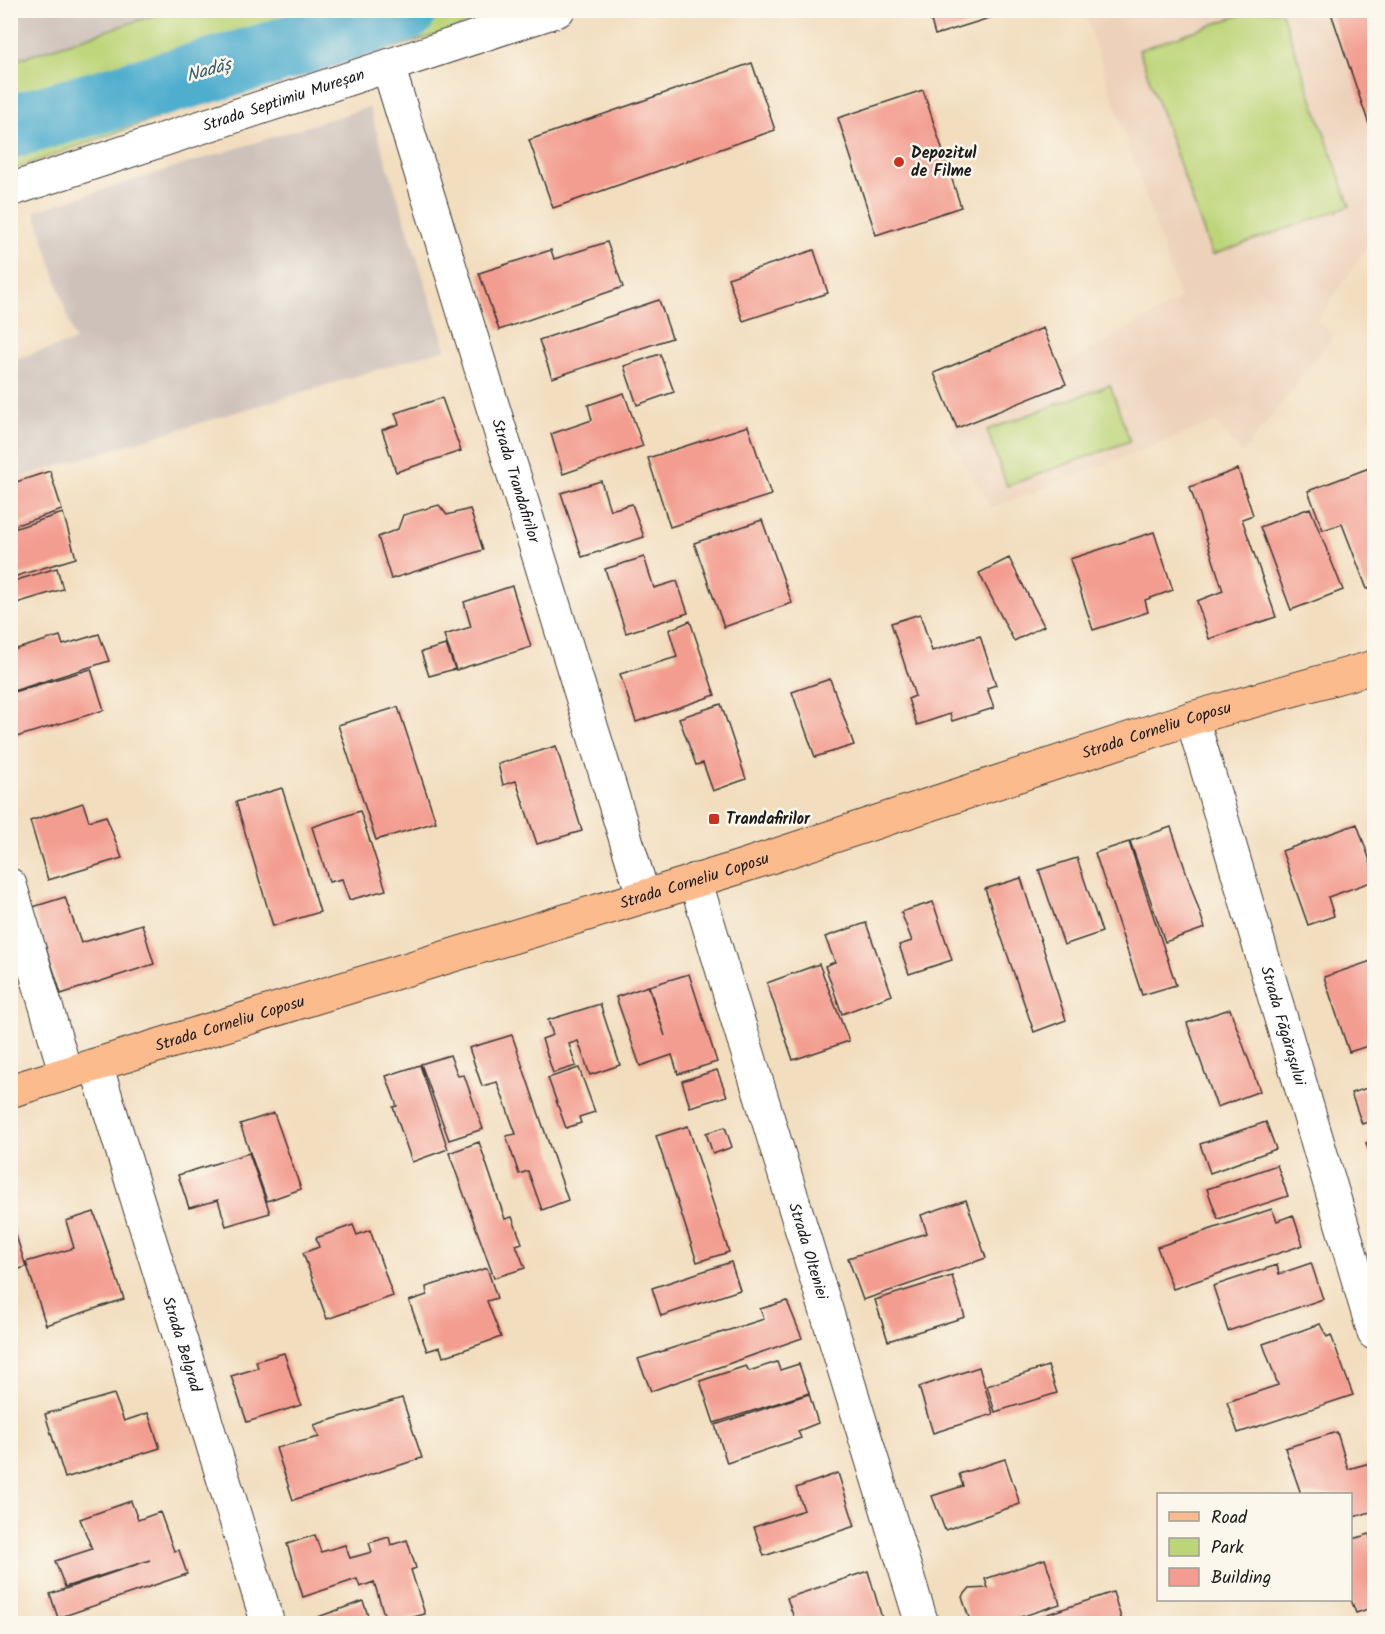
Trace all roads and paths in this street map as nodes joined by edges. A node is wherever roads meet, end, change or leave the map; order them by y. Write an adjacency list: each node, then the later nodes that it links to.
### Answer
1 (558, 10): 2 (street, Strada Septimiu Mureșan)
2 (388, 66): 3 (street, Strada Septimiu Mureșan); 8 (street, Strada Trandafirilor)
3 (10, 190)
4 (1374, 667): 5 (main road, Strada Corneliu Coposu)
5 (1192, 718): 6 (main road, Strada Corneliu Coposu); 11 (street, Strada Făgărașului)
6 (695, 880): 8 (main road, Strada Corneliu Coposu); 13 (street, Strada Olteniei)
7 (10, 885): 9 (street, Strada Belgrad)
8 (643, 896): 9 (main road, Strada Corneliu Coposu)
9 (81, 1070): 10 (main road, Strada Corneliu Coposu); 12 (street, Strada Belgrad)
10 (10, 1091)
11 (1374, 1333)
12 (268, 1623)
13 (922, 1623)

